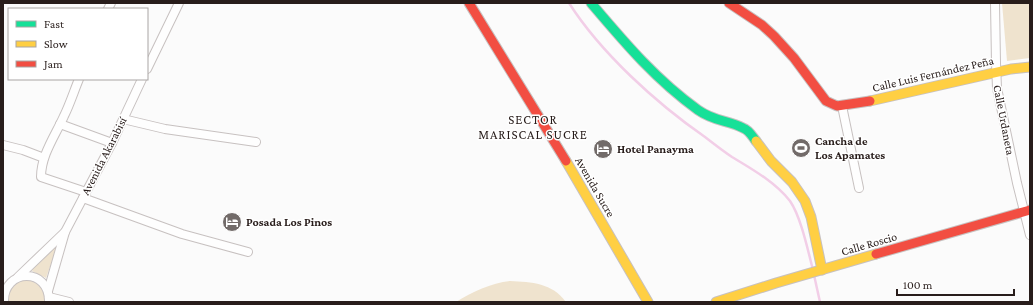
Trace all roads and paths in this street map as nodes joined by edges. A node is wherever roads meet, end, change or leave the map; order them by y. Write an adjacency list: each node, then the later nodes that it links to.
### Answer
1 (179, 3): 6 (street)
2 (469, 3): 30 (street, Avenida Sucre)
3 (591, 3): 24 (street)
4 (729, 3): 11 (street)
5 (995, 3): 8 (street, Calle Urdaneta)
6 (148, 67)
7 (1030, 67): 8 (street, Calle Luis Fernández Peña)
8 (996, 72): 11 (street, Calle Luis Fernández Peña); 20 (street, Calle Urdaneta)
9 (80, 80): 13 (street)
10 (142, 80): 12 (street, Avenida Akarabisí)
11 (842, 106): 18 (street)
12 (123, 119): 14 (street); 15 (street, Avenida Akarabisí)
13 (60, 124): 15 (street); 17 (street)
14 (256, 142)
15 (112, 143): 19 (street, Avenida Akarabisí)
16 (3, 145): 17 (street)
17 (44, 158): 19 (street)
18 (859, 188)
19 (85, 195): 21 (street, Avenida Akarabisí); 23 (street)
20 (1027, 211): 22 (street, Calle Urdaneta); 24 (street, Calle Roscio)
21 (65, 232): 25 (street, Avenida Akarabisí); 27 (street, Avenida Akarabisí)
22 (1030, 235)
23 (248, 252)
24 (816, 272): 31 (street, Calle Roscio)
25 (14, 280): 26 (street, Avenida Akarabisí); 27 (street); 28 (street)
26 (3, 288)
27 (49, 297): 29 (street)
28 (4, 302)
29 (69, 302)
30 (648, 302)
31 (716, 302)

